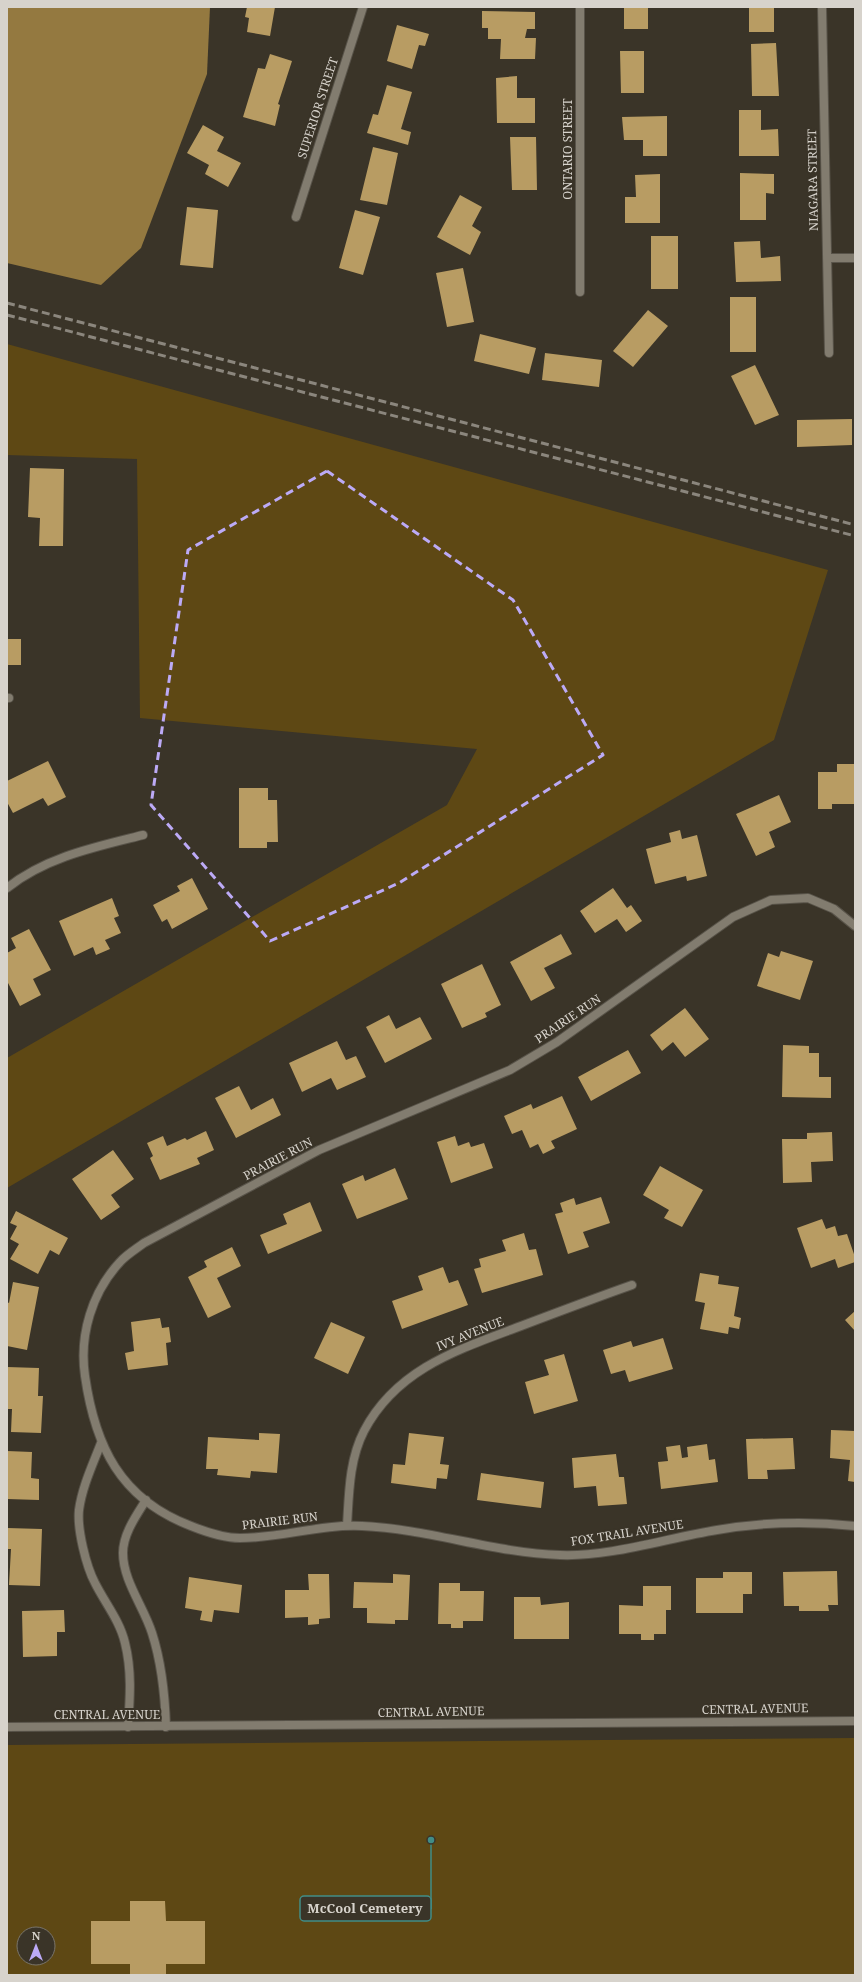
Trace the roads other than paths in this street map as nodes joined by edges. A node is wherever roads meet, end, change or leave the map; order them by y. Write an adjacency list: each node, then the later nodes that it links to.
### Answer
1 (363, 7): 4 (street, SUPERIOR STREET)
2 (580, 7): 7 (street, ONTARIO STREET)
3 (822, 7): 5 (street, NIAGARA STREET)
4 (296, 217)
5 (827, 258): 6 (street); 8 (street, NIAGARA STREET)
6 (855, 258)
7 (580, 292)
8 (829, 353)
9 (143, 835): 10 (street)
10 (7, 888)
11 (855, 926): 13 (street, PRAIRIE RUN)
12 (632, 1285): 15 (street, IVY AVENUE)
13 (101, 1443): 14 (street, PRAIRIE RUN); 20 (street)
14 (146, 1500): 17 (street, PRAIRIE RUN); 21 (street)
15 (347, 1526): 16 (street, FOX TRAIL AVENUE); 17 (street, FOX TRAIL AVENUE)
16 (855, 1526)
17 (333, 1527)
18 (855, 1721): 21 (street, CENTRAL AVENUE)
19 (7, 1727): 20 (street, CENTRAL AVENUE)
20 (128, 1727): 21 (street, CENTRAL AVENUE)
21 (166, 1727)

